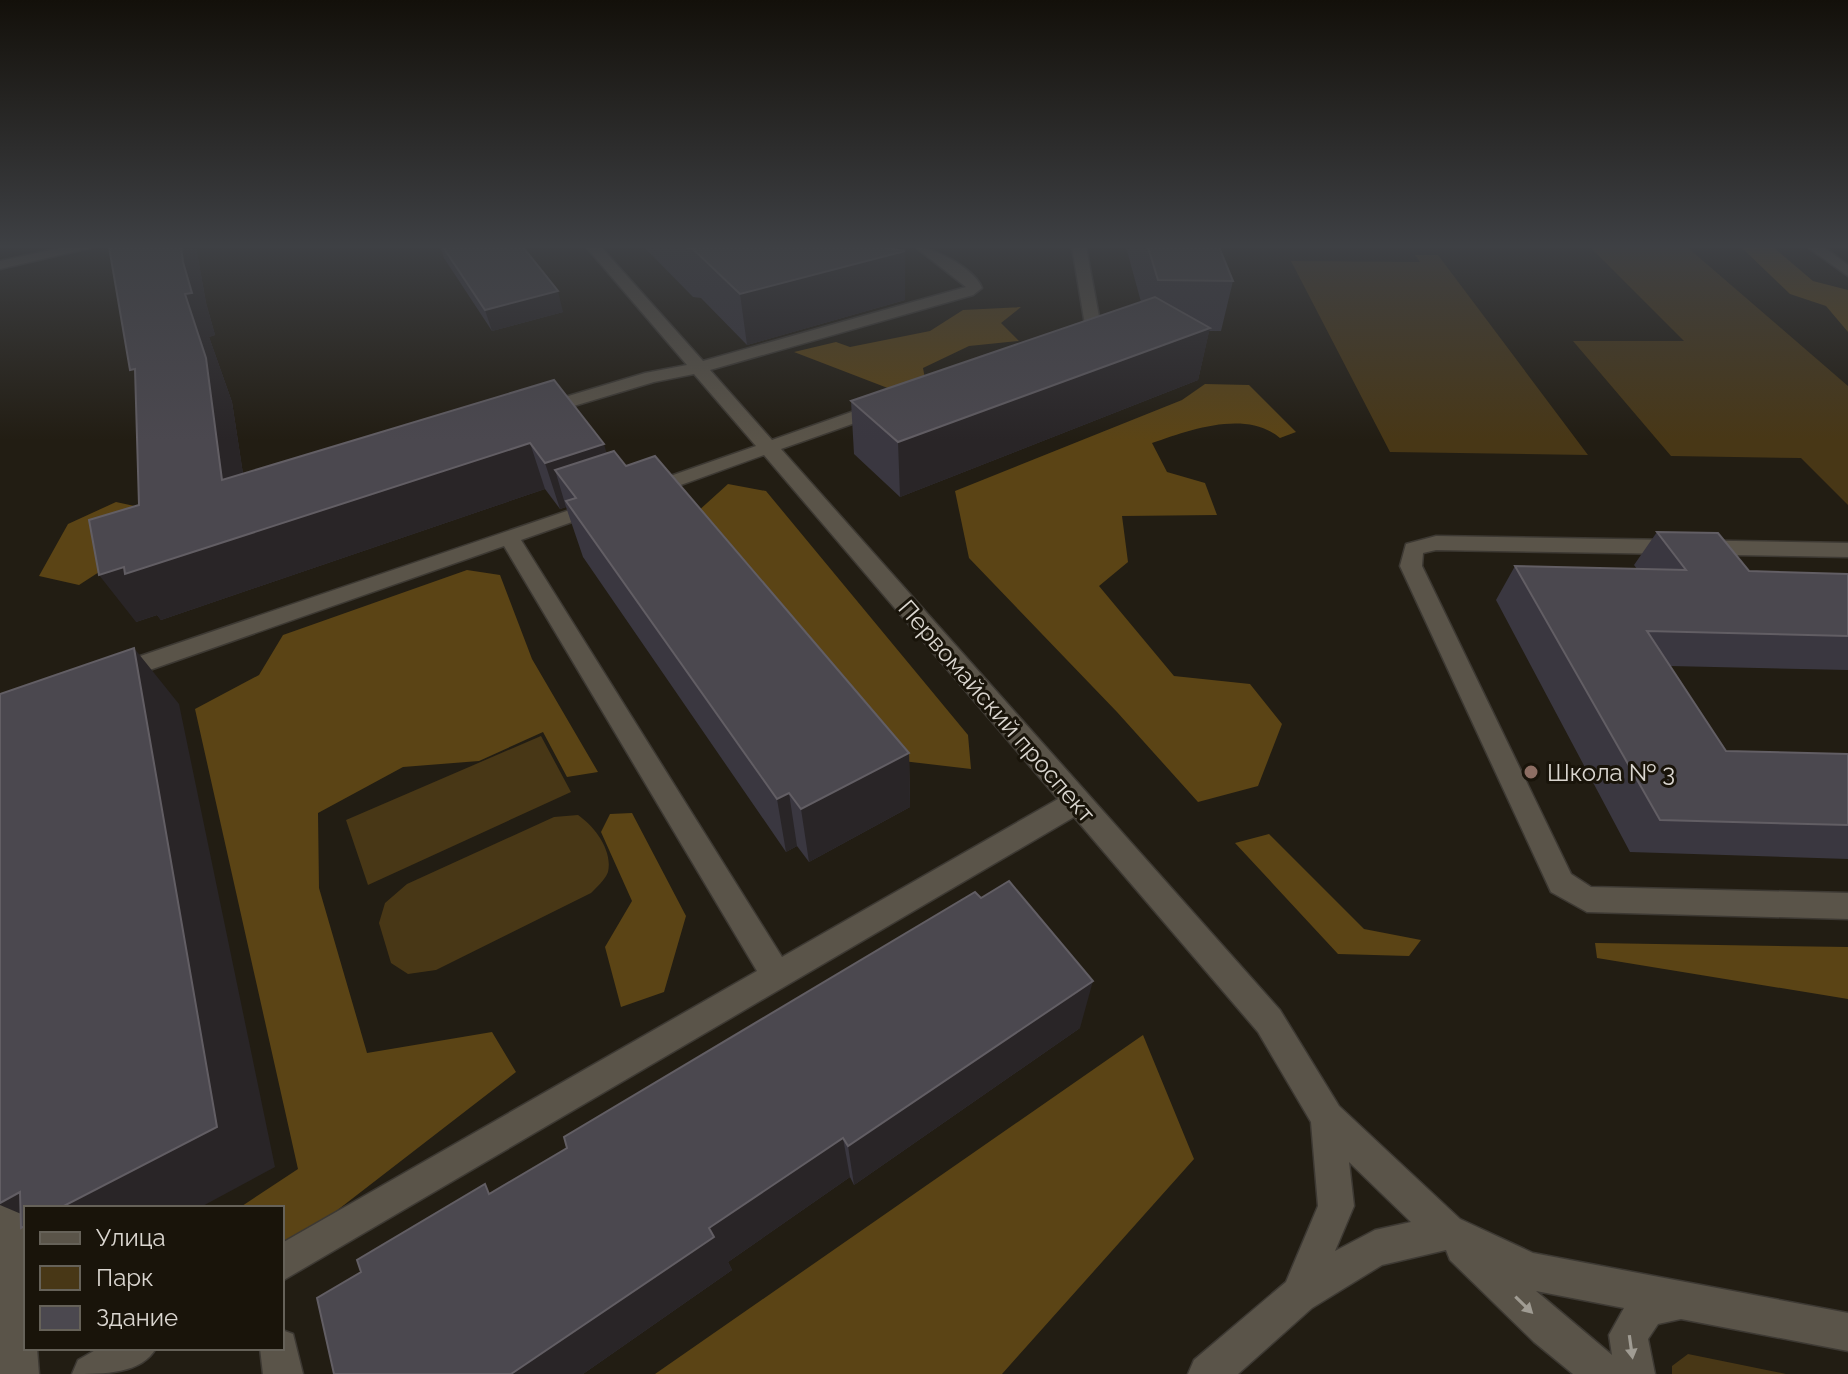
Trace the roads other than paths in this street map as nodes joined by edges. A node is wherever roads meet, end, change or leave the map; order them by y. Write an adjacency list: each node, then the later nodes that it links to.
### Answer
1 (649, 311): 5 (street, Первомайский проспект)
2 (900, 311): 5 (street)
3 (1090, 311): 4 (street)
4 (1050, 349)
5 (698, 368): 7 (street); 8 (street, Первомайский проспект)
6 (905, 400): 8 (street)
7 (530, 414)
8 (768, 449): 9 (street); 12 (street, Первомайский проспект)
9 (509, 537): 11 (street); 14 (street)
10 (1848, 550): 13 (street)
11 (100, 679)
12 (1076, 802): 14 (street); 15 (street, Первомайский проспект)
13 (1848, 906)
14 (777, 976): 18 (street)
15 (1327, 1118): 17 (street); 19 (street, Первомайский проспект)
16 (10, 1147): 24 (street)
17 (1447, 1232): 19 (street); 20 (street); 28 (street, one-way to 28)
18 (284, 1262)
19 (1299, 1295): 27 (street)
20 (1683, 1302): 21 (street); 29 (street, one-way to 29)
21 (1848, 1332)
22 (134, 1350): 25 (street)
23 (279, 1350): 26 (street)
24 (19, 1374)
25 (92, 1374)
26 (283, 1374)
27 (1208, 1374)
28 (1604, 1374)
29 (1635, 1374)

